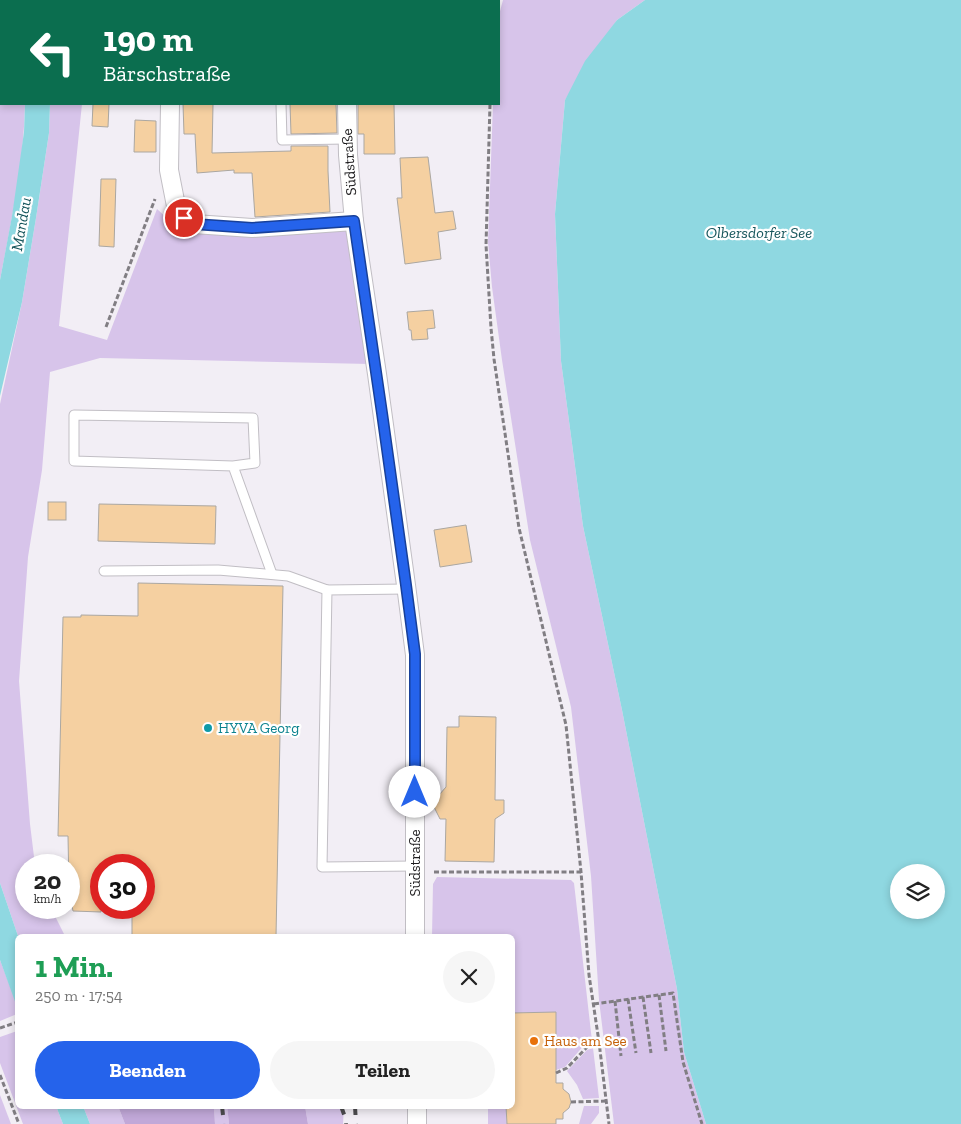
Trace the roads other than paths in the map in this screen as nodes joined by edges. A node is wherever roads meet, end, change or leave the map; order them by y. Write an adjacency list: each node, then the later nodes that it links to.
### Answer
1 (170, 105): 5 (street)
2 (281, 105): 4 (lane)
3 (346, 105): 4 (street, Südstraße)
4 (347, 139): 5 (street, Südstraße)
5 (354, 221): 9 (street, Südstraße)
6 (233, 466): 6 (lane); 8 (lane)
7 (104, 571): 8 (lane)
8 (272, 574): 10 (lane)
9 (407, 589): 10 (lane); 11 (street, Südstraße)
10 (327, 590): 11 (lane)
11 (415, 869): 12 (street, Südstraße)
12 (415, 934)
13 (417, 1109): 14 (street)
14 (417, 1124)

